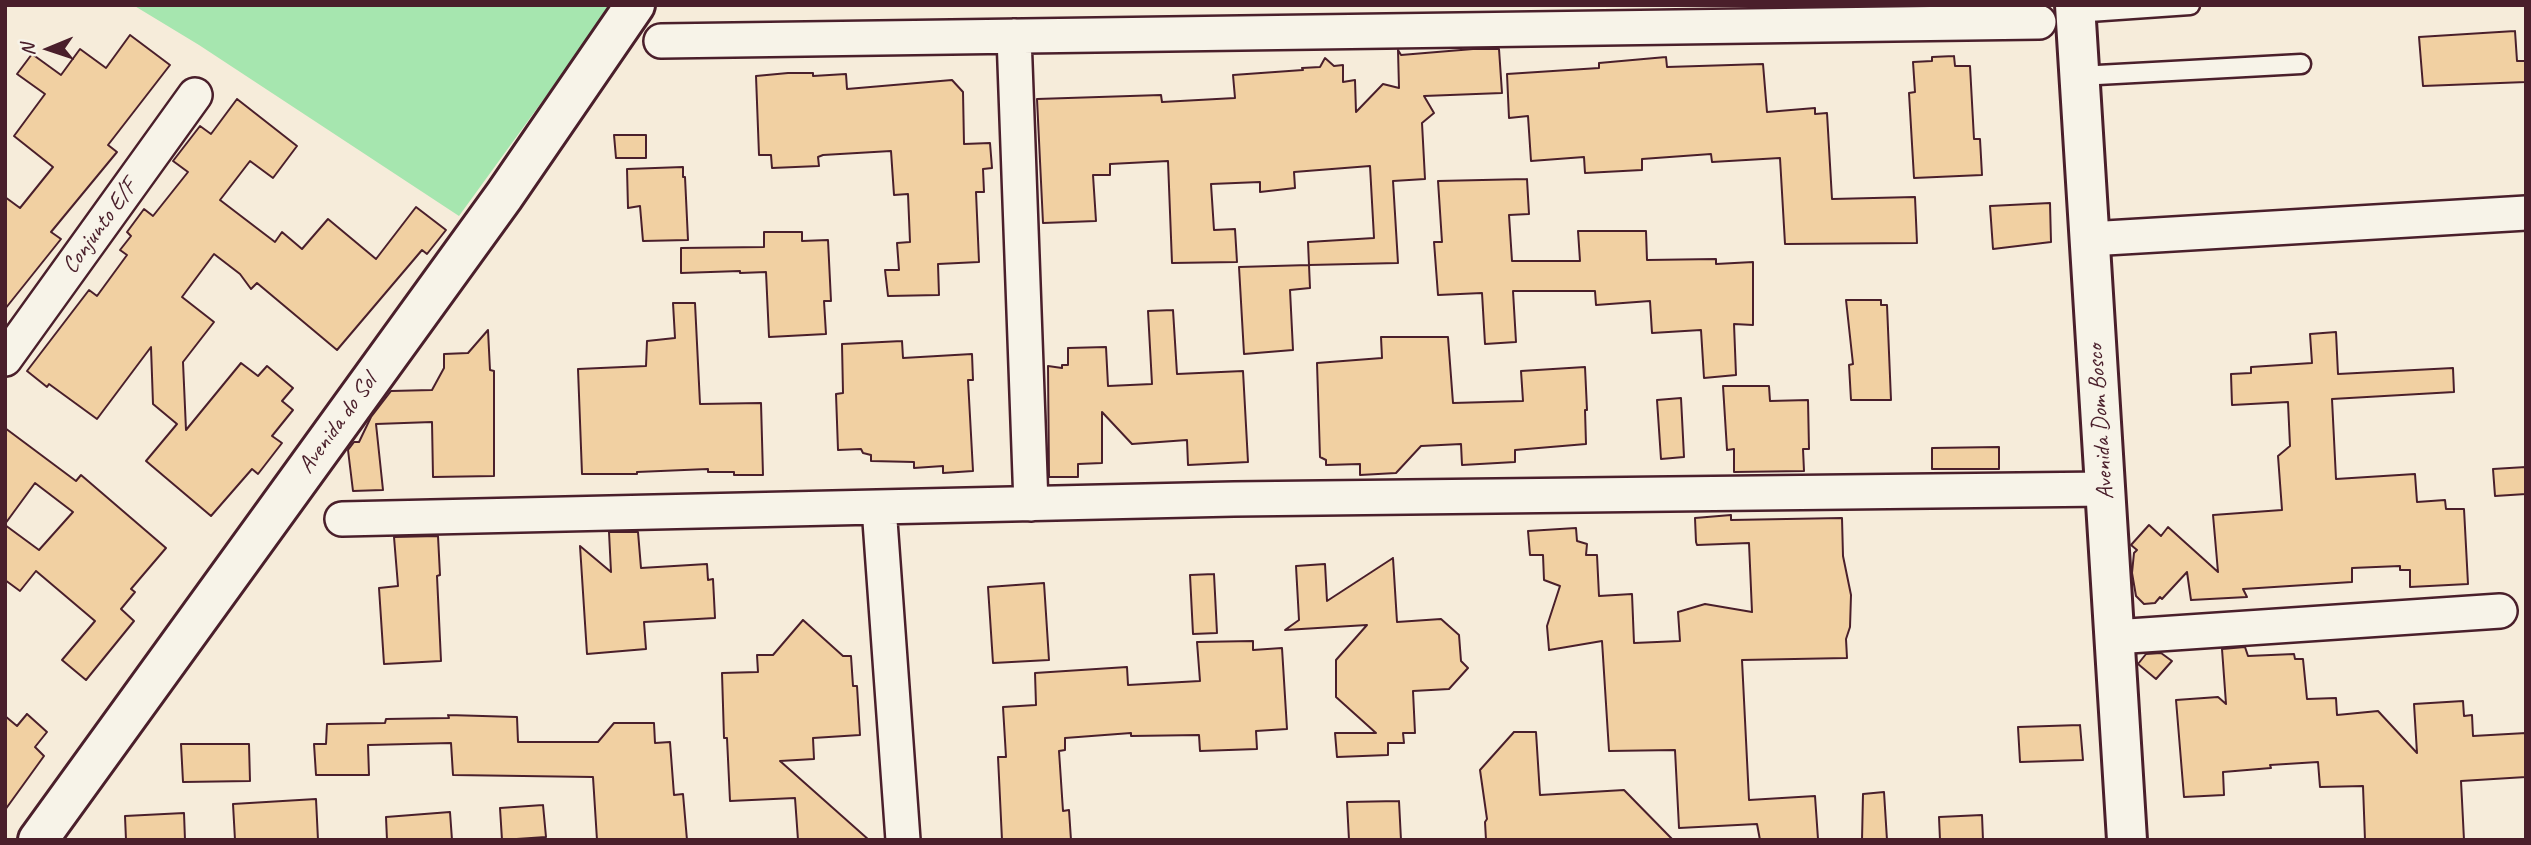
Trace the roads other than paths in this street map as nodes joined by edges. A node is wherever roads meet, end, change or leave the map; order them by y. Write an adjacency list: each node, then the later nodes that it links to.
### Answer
1 (635, 5): 18 (street, Avenida do Sol)
2 (2190, 5): 3 (lane)
3 (2063, 13): 4 (street); 7 (street, Avenida Dom Bosco)
4 (1014, 36): 5 (street); 13 (street)
5 (661, 41)
6 (2301, 64): 7 (lane)
7 (2079, 76): 10 (street, Avenida Dom Bosco)
8 (195, 95): 11 (street, Conjunto E/F)
9 (2526, 213): 10 (street)
10 (2089, 239): 12 (street, Avenida Dom Bosco)
11 (5, 359)
12 (2106, 489): 13 (street); 17 (street, Avenida Dom Bosco)
13 (1031, 504): 14 (street)
14 (878, 507): 15 (street); 19 (street)
15 (342, 519)
16 (2500, 611): 17 (street)
17 (2114, 637): 20 (street, Avenida Dom Bosco)
18 (38, 840)
19 (903, 840)
20 (2127, 840)

